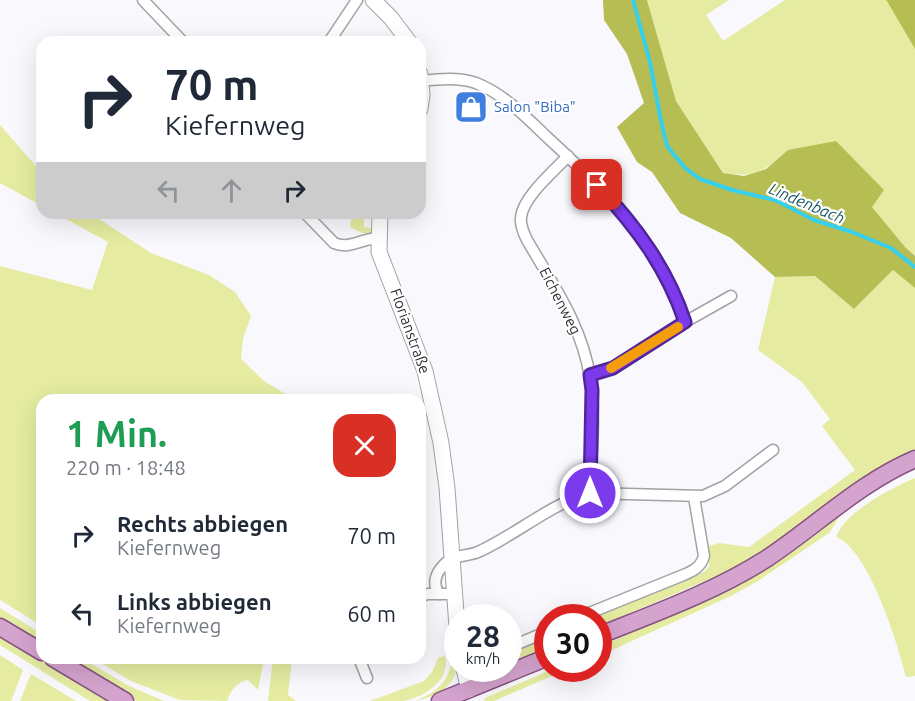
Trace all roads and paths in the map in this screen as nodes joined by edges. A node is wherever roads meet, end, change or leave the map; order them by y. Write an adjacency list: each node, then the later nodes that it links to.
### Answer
1 (143, 0): 4 (street)
2 (357, 0): 5 (street)
3 (373, 0): 6 (street)
4 (177, 36)
5 (333, 36)
6 (405, 36)
7 (426, 77): 8 (street)
8 (568, 156): 13 (street); 14 (street, Eichenweg)
9 (310, 219): 11 (street)
10 (380, 219): 11 (street, Florianstraße)
11 (379, 238): 19 (street, Florianstraße)
12 (731, 296): 13 (street)
13 (685, 322): 14 (street)
14 (590, 375): 17 (street, Eichenweg)
15 (773, 450): 18 (street)
16 (915, 459): 26 (main road)
17 (590, 493): 18 (street); 19 (street)
18 (694, 496): 24 (street)
19 (453, 558): 20 (street); 21 (street, Florianstraße)
20 (439, 594): 21 (street); 22 (street)
21 (455, 594): 23 (street, Florianstraße)
22 (426, 596)
23 (456, 604)
24 (612, 604)
25 (0, 627): 27 (main road)
26 (612, 630)
27 (36, 648)
28 (534, 663): 33 (main road)
29 (63, 664): 34 (main road)
30 (361, 664): 31 (street)
31 (367, 678)
32 (467, 682): 33 (street)
33 (469, 690): 35 (main road)
34 (125, 701)
35 (440, 701)

